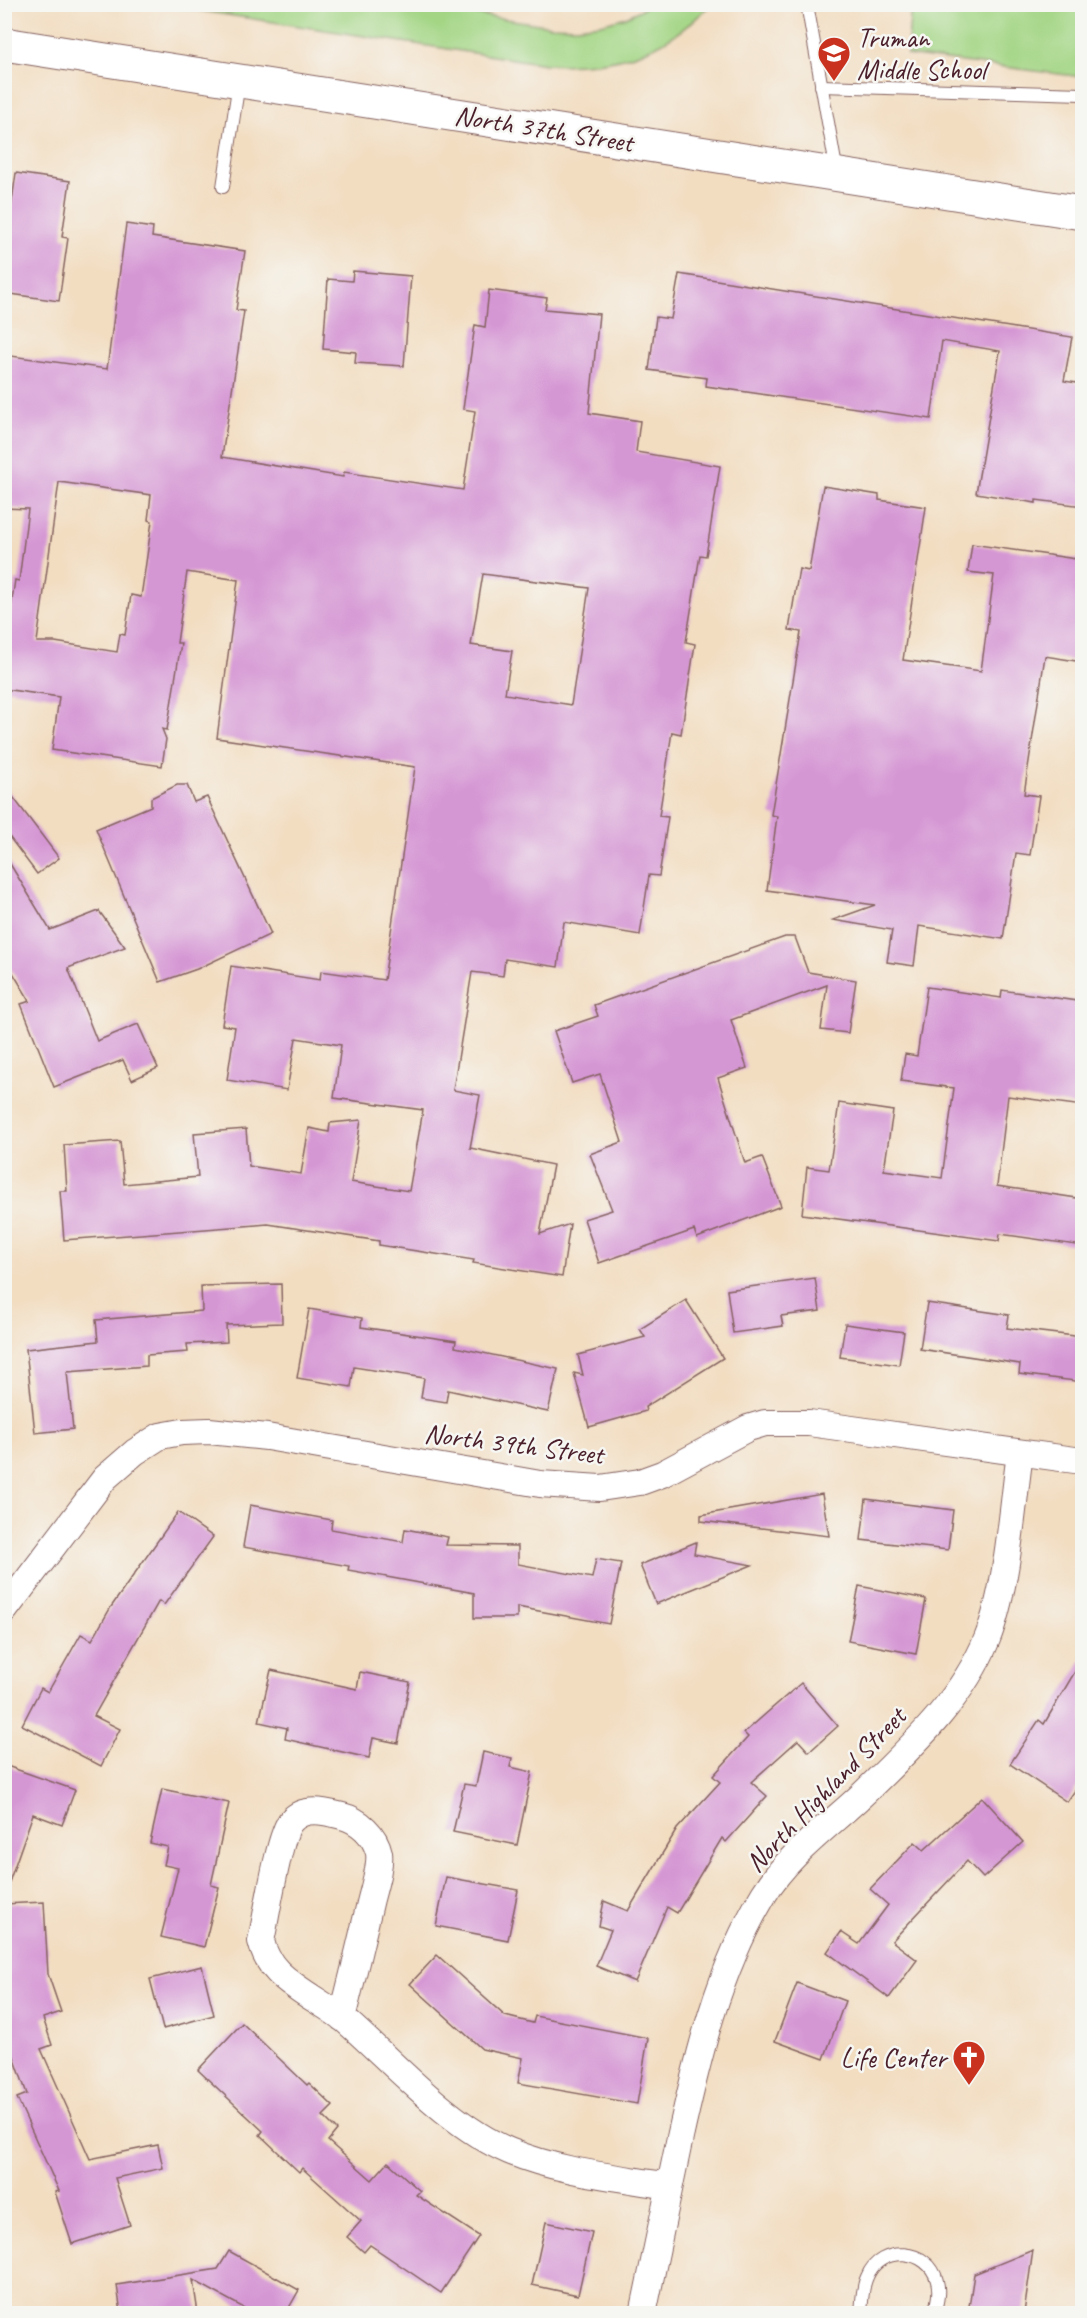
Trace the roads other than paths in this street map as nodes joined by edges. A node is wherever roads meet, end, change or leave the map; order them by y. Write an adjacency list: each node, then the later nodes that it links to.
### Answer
1 (807, 4): 4 (lane)
2 (4, 44): 3 (street, North 37th Street)
3 (240, 81): 6 (street, North 37th Street); 7 (lane)
4 (821, 86): 5 (lane); 6 (lane)
5 (1083, 94)
6 (837, 174): 8 (street, North 37th Street)
7 (223, 188)
8 (1083, 213)
9 (1020, 1453): 10 (street, North 39th Street); 11 (street, North 39th Street); 13 (street, North Highland Street)
10 (1083, 1461)
11 (4, 1611)
12 (342, 2018): 12 (street); 13 (street)
13 (669, 2186): 14 (street, North Highland Street)
14 (643, 2313)
15 (861, 2313): 16 (lane)
16 (934, 2313)

